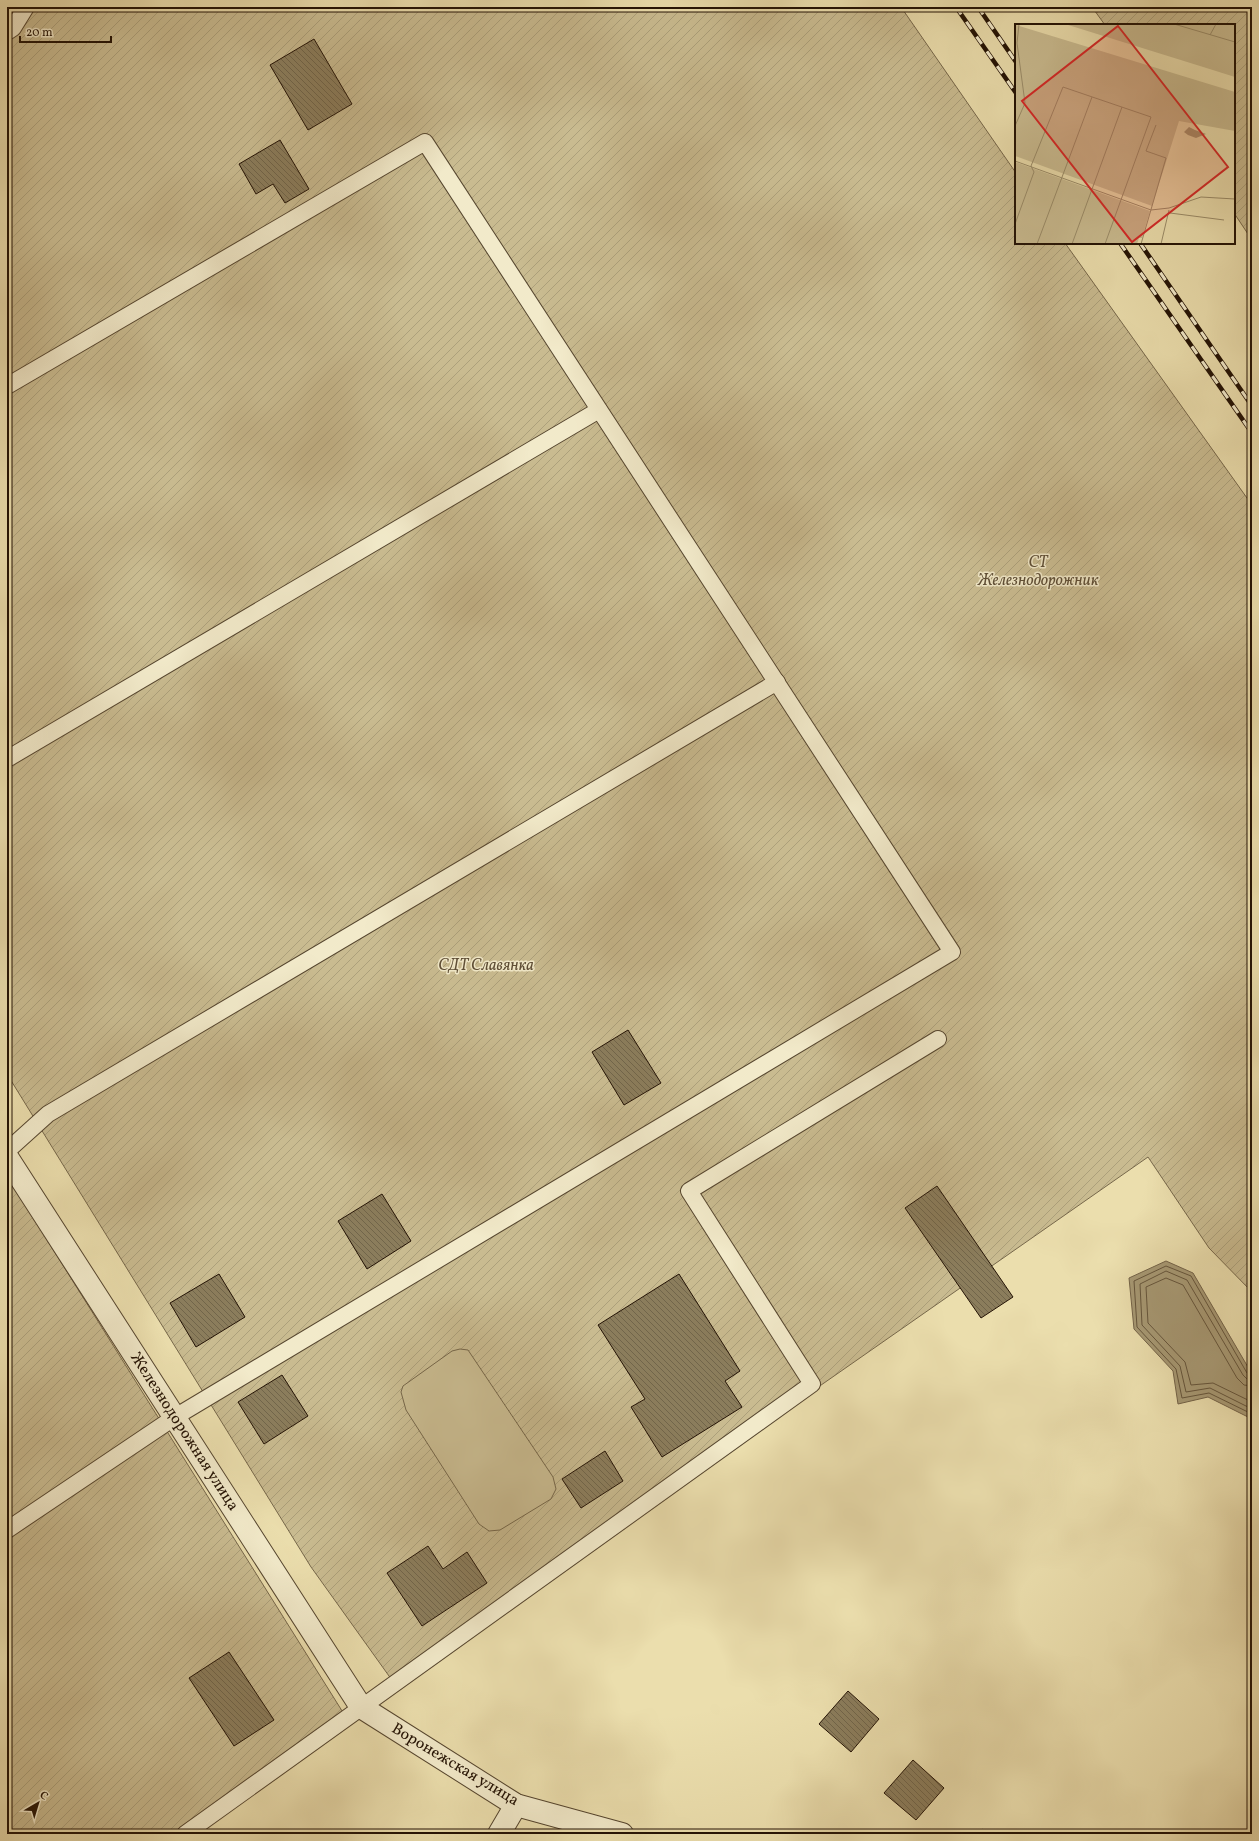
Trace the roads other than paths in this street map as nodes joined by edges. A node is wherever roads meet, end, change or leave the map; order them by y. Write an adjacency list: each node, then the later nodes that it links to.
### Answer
1 (26, 7): 2 (lane)
2 (7, 32)
3 (7, 386): 4 (lane)
4 (599, 410): 5 (lane); 6 (lane)
5 (777, 682): 8 (lane); 10 (lane)
6 (7, 758)
7 (938, 1039): 12 (lane)
8 (7, 1151)
9 (7, 1156): 10 (street, Железнодорожная улица)
10 (175, 1417): 11 (lane); 12 (street, Железнодорожная улица)
11 (7, 1530)
12 (361, 1707): 13 (street, Воронежская улица); 14 (lane)
13 (516, 1805): 15 (street); 16 (street, Воронежская улица)
14 (185, 1834)
15 (499, 1834)
16 (622, 1834)

